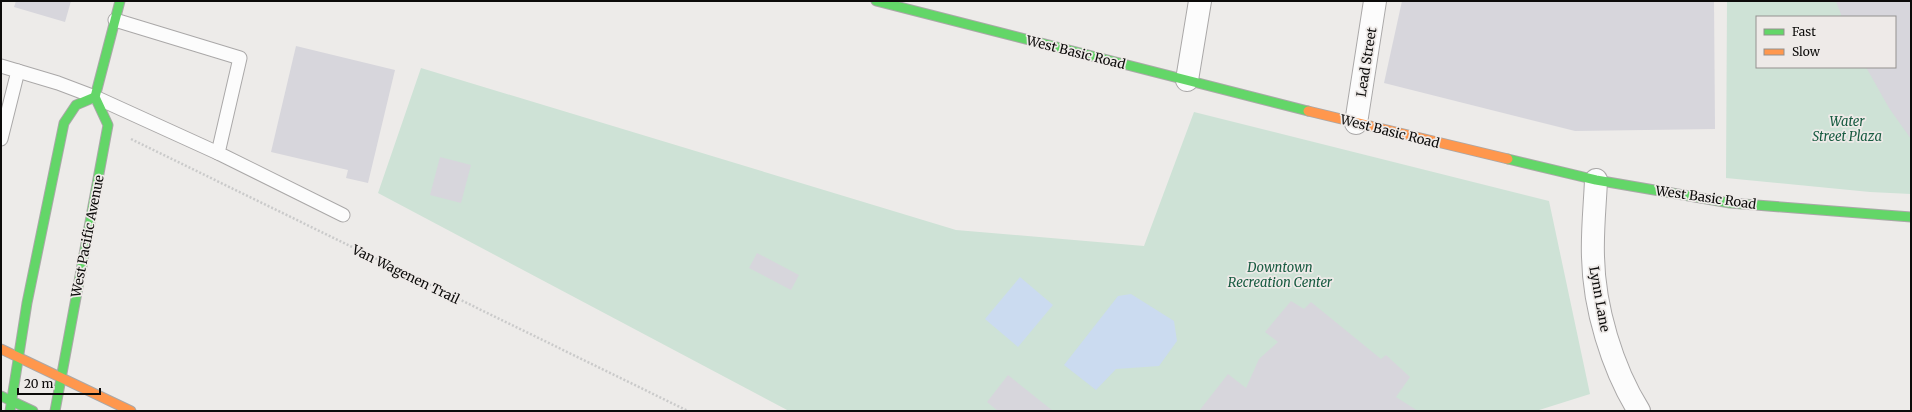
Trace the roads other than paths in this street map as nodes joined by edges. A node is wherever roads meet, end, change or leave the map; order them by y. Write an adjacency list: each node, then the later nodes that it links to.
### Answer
1 (120, 1): 6 (street)
2 (876, 1): 5 (street, West Basic Road)
3 (1200, 1): 9 (street)
4 (1375, 1): 11 (street, Lead Street)
5 (907, 5): 9 (street, West Basic Road)
6 (115, 20): 10 (street); 13 (lane)
7 (1, 66): 8 (lane)
8 (18, 71): 10 (lane); 12 (lane)
9 (1187, 80): 11 (street, West Basic Road)
10 (95, 97): 13 (lane); 18 (street); 19 (street, West Pacific Avenue)
11 (1356, 123): 14 (street, West Basic Road)
12 (1, 139)
13 (218, 153): 15 (lane)
14 (1596, 180): 16 (street, West Basic Road); 26 (street, Lynn Lane)
15 (343, 215)
16 (1911, 217)
17 (1, 349): 18 (street)
18 (18, 357): 19 (street); 21 (street)
19 (60, 377): 24 (street, West Pacific Avenue); 25 (street)
20 (1, 396): 21 (street)
21 (11, 401): 22 (street); 23 (street)
22 (32, 410)
23 (10, 411)
24 (55, 411)
25 (131, 411)
26 (1639, 411)

